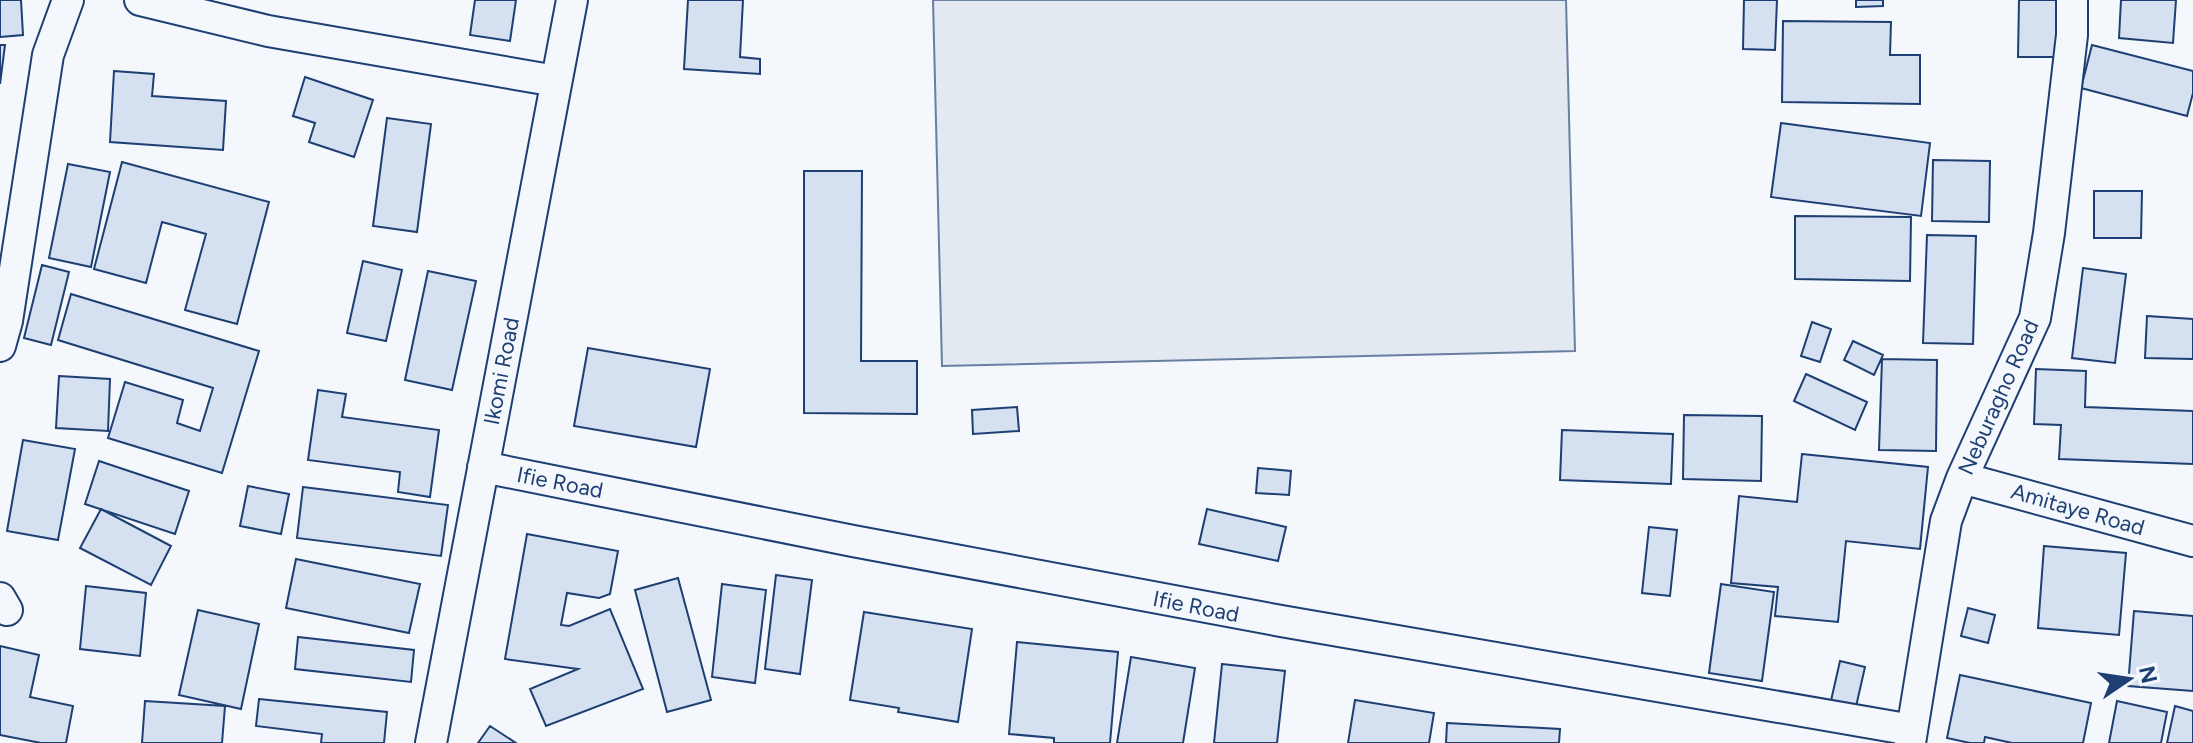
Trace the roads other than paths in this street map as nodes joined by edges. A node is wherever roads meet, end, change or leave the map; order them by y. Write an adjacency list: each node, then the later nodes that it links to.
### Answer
1 (68, 0): 6 (street)
2 (140, 0): 5 (street)
3 (572, 0): 5 (street, Ikomi Road)
4 (2072, 0): 8 (street, Neburagho Road)
5 (556, 81): 7 (street, Ikomi Road)
6 (0, 346)
7 (483, 467): 10 (street, Ifie Road); 11 (street, Ikomi Road)
8 (1962, 478): 9 (street, Amitaye Road); 10 (street, Neburagho Road)
9 (2193, 541)
10 (1911, 737)
11 (431, 743)

